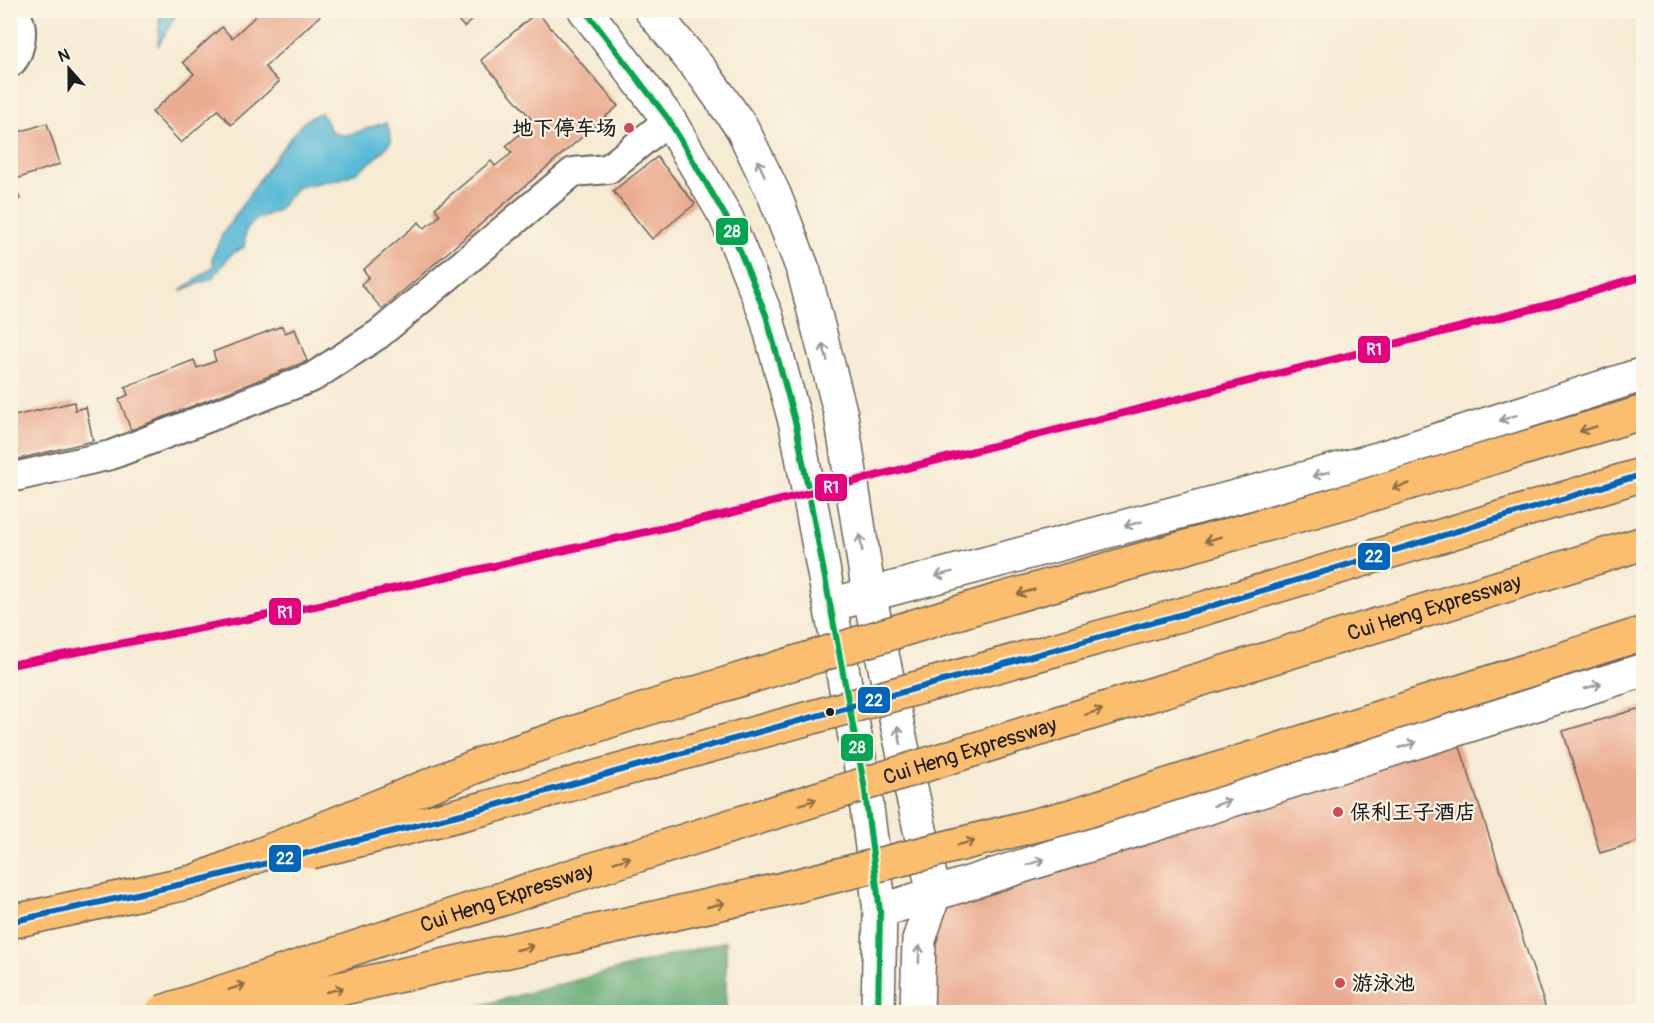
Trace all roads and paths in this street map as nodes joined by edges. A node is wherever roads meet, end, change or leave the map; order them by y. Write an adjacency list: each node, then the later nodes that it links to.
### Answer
1 (12, 10): 4 (street)
2 (585, 10): 5 (street)
3 (651, 10): 11 (street, one-way to 3)
4 (10, 63)
5 (669, 120): 9 (street); 12 (street)
6 (1644, 374): 11 (street, one-way to 11)
7 (1644, 412): 15 (highway, one-way to 15, bridge)
8 (1644, 474): 15 (highway, bridge)
9 (10, 478)
10 (1644, 543): 19 (highway, Cui Heng Expressway, one-way to 10, bridge)
11 (869, 594): 12 (street); 16 (street, one-way to 11)
12 (831, 605): 17 (street)
13 (1644, 633): 20 (highway, one-way to 13, bridge)
14 (1644, 670): 16 (street, one-way to 14)
15 (195, 881): 18 (highway)
16 (934, 894): 17 (street); 22 (street, one-way to 16)
17 (880, 911): 21 (street)
18 (10, 922)
19 (162, 1012)
20 (237, 1012)
21 (878, 1012)
22 (917, 1012)

